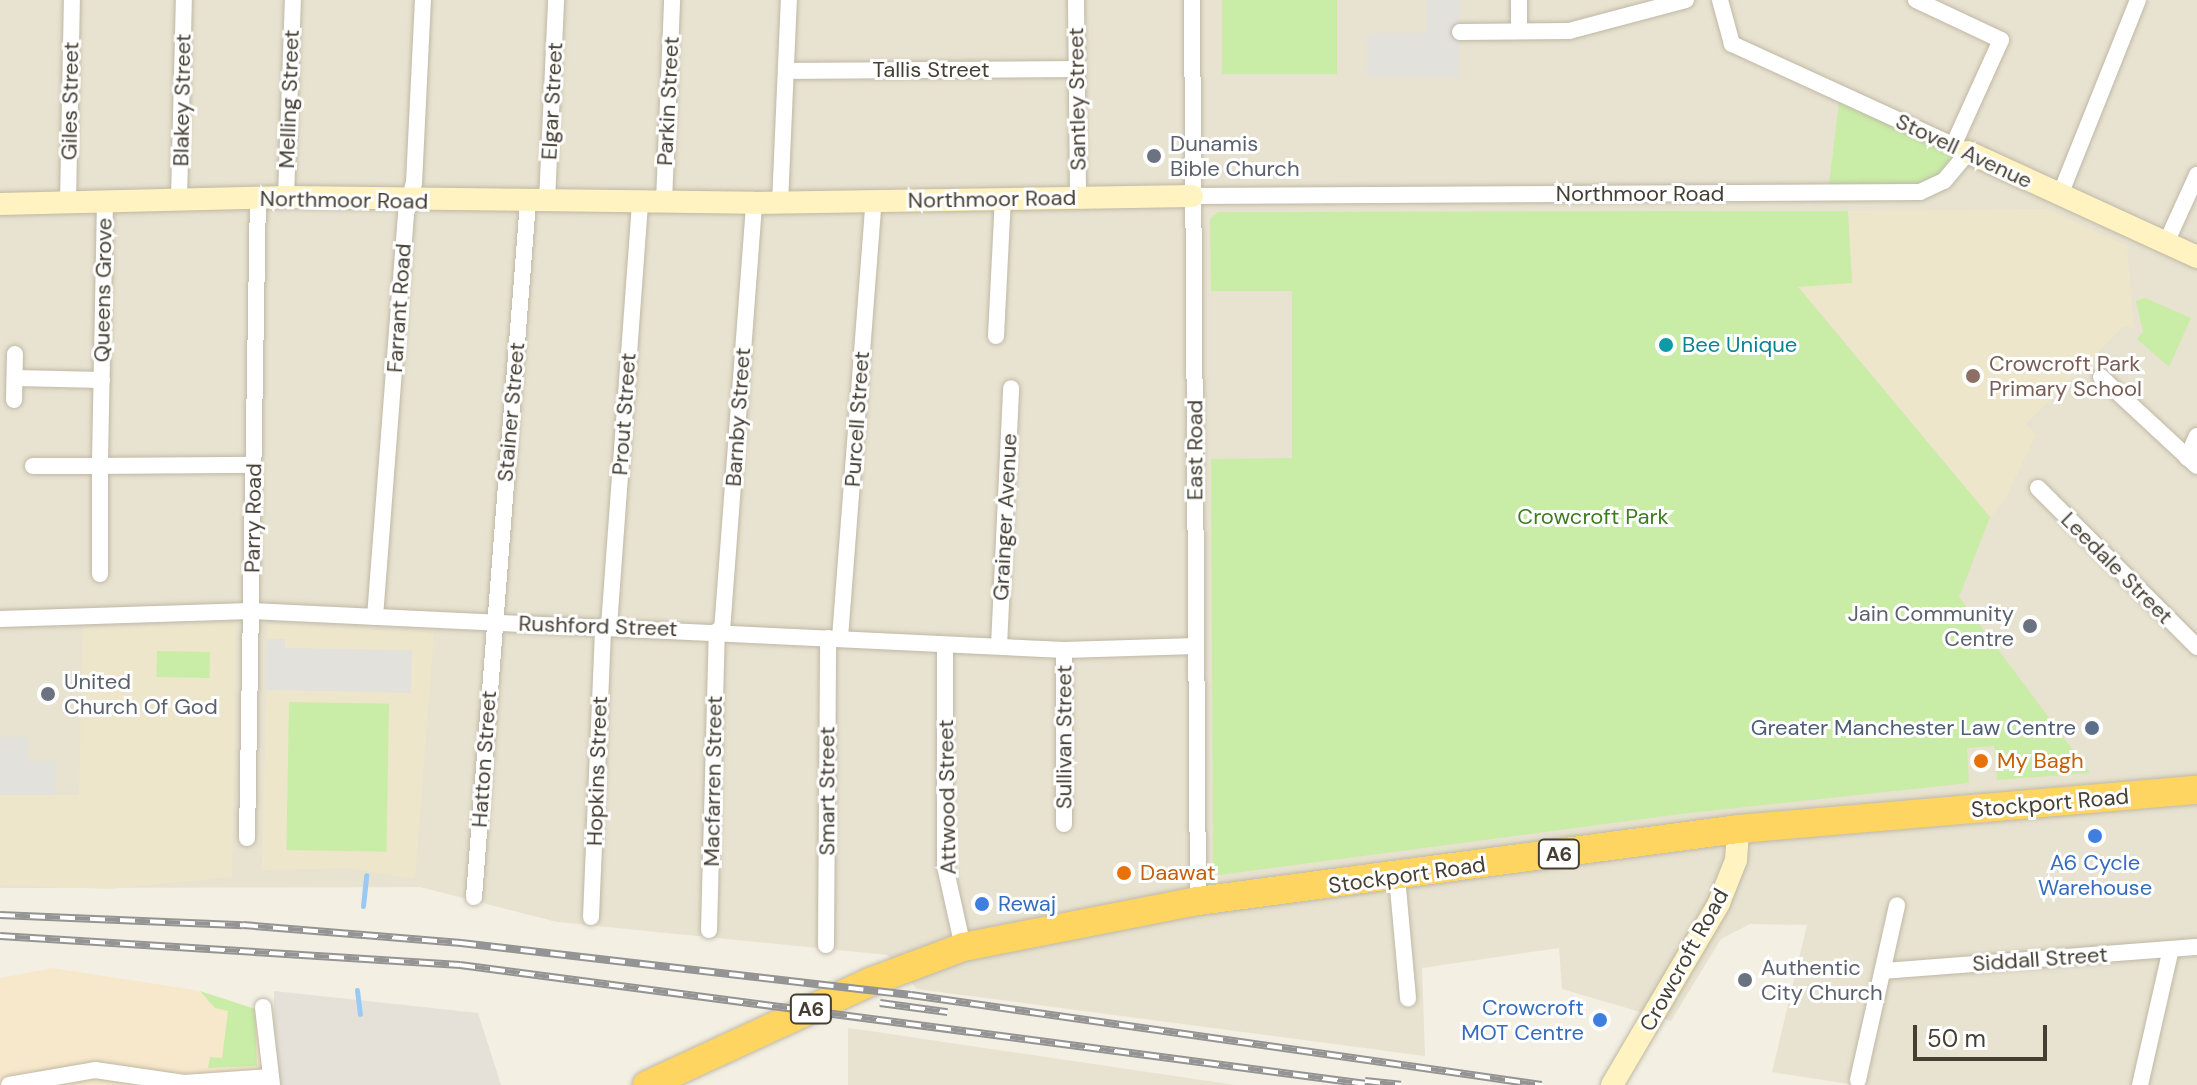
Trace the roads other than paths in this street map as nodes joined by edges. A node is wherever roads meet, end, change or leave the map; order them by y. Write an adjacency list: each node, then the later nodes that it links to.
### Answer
1 (72, 0): 31 (street, Giles Street)
2 (184, 0): 26 (street, Blakey Street)
3 (293, 0): 23 (street, Melling Street)
4 (423, 0): 32 (street, Farrant Road)
5 (556, 0): 33 (street, Elgar Street)
6 (672, 0): 34 (street, Parkin Street)
7 (789, 0): 18 (street)
8 (1076, 0): 17 (street, Santley Street)
9 (1192, 0): 22 (street, East Road)
10 (1519, 0): 15 (street)
11 (1686, 0): 15 (street)
12 (1720, 0): 19 (street, Stovell Avenue)
13 (1916, 0): 19 (street, Northmoor Road)
14 (2138, 0): 21 (street)
15 (1519, 31): 16 (street)
16 (1460, 32)
17 (1077, 69): 18 (street, Tallis Street); 24 (street, Santley Street)
18 (786, 71): 36 (street)
19 (1960, 149): 21 (street, Stovell Avenue); 22 (street, Northmoor Road)
20 (2197, 175): 38 (street)
21 (2060, 195): 38 (street, Stovell Avenue)
22 (1192, 196): 24 (street, Northmoor Road); 63 (street, East Road)
23 (286, 197): 25 (street, Northmoor Road); 32 (street, Northmoor Road)
24 (1078, 197): 27 (street, Northmoor Road)
25 (258, 198): 26 (street, Northmoor Road); 49 (street, Parry Road)
26 (179, 199): 29 (street, Northmoor Road)
27 (1003, 199): 28 (street, Northmoor Road); 40 (street)
28 (874, 200): 36 (street, Northmoor Road); 60 (street, Purcell Street)
29 (105, 201): 31 (street, Northmoor Road); 44 (street, Queens Grove)
30 (640, 201): 33 (street, Northmoor Road); 34 (street, Northmoor Road); 58 (street, Prout Street)
31 (68, 202): 37 (street, Northmoor Road)
32 (409, 202): 33 (street, Northmoor Road); 55 (street, Farrant Road)
33 (537, 202): 57 (street, Stainer Street)
34 (664, 202): 35 (street, Northmoor Road)
35 (754, 203): 36 (street, Northmoor Road); 59 (street, Barnby Street)
36 (780, 203)
37 (0, 204)
38 (2166, 243): 39 (street, Stovell Avenue)
39 (2197, 257)
40 (996, 336)
41 (15, 354): 43 (street)
42 (2101, 377): 48 (street)
43 (15, 378): 44 (street, Queens Grove); 46 (street)
44 (102, 380): 51 (street, Queens Grove)
45 (1011, 388): 62 (street, Grainger Avenue)
46 (14, 400)
47 (2197, 436): 48 (street)
48 (2192, 462)
49 (254, 465): 51 (street); 54 (street, Parry Road)
50 (33, 466): 51 (street)
51 (100, 466): 53 (street, Queens Grove)
52 (2038, 488): 64 (street, Leedale Street)
53 (100, 574)
54 (251, 611): 55 (street, Rushford Street); 56 (street, Rushford Street); 69 (street, Parry Road)
55 (375, 617): 57 (street, Rushford Street)
56 (0, 619)
57 (495, 622): 58 (street, Rushford Street); 71 (street, Hatton Street)
58 (606, 626): 59 (street, Rushford Street); 74 (street, Hopkins Street)
59 (719, 631): 60 (street, Rushford Street); 75 (street, Macfarren Street)
60 (834, 638): 61 (street, Rushford Street); 76 (street, Smart Street)
61 (945, 645): 62 (street, Rushford Street); 77 (street, Attwood Street)
62 (999, 646): 65 (street, Rushford Street)
63 (1196, 646): 65 (street, Rushford Street); 72 (street, East Road)
64 (2197, 647)
65 (1064, 650): 67 (street, Sullivan Street)
66 (2197, 790): 68 (highway, Stockport Road / A6)
67 (1064, 824)
68 (1738, 829): 70 (highway, Stockport Road / A6); 87 (street, Crowcroft Road)
69 (247, 838)
70 (1397, 877): 72 (highway, Stockport Road / A6); 81 (street)
71 (474, 897)
72 (1198, 901): 77 (highway, Stockport Road / A6)
73 (1897, 905): 80 (street)
74 (591, 917)
75 (709, 930)
76 (826, 945)
77 (963, 947): 86 (highway, Stockport Road / A6)
78 (2197, 947): 79 (street, Siddall Street)
79 (2171, 949): 80 (street, Siddall Street); 88 (street)
80 (1883, 971): 83 (street)
81 (1408, 999)
82 (263, 1007): 84 (street)
83 (1858, 1080)
84 (272, 1081): 85 (street)
85 (9, 1085)
86 (647, 1085)
87 (1612, 1085)
88 (2140, 1085)

